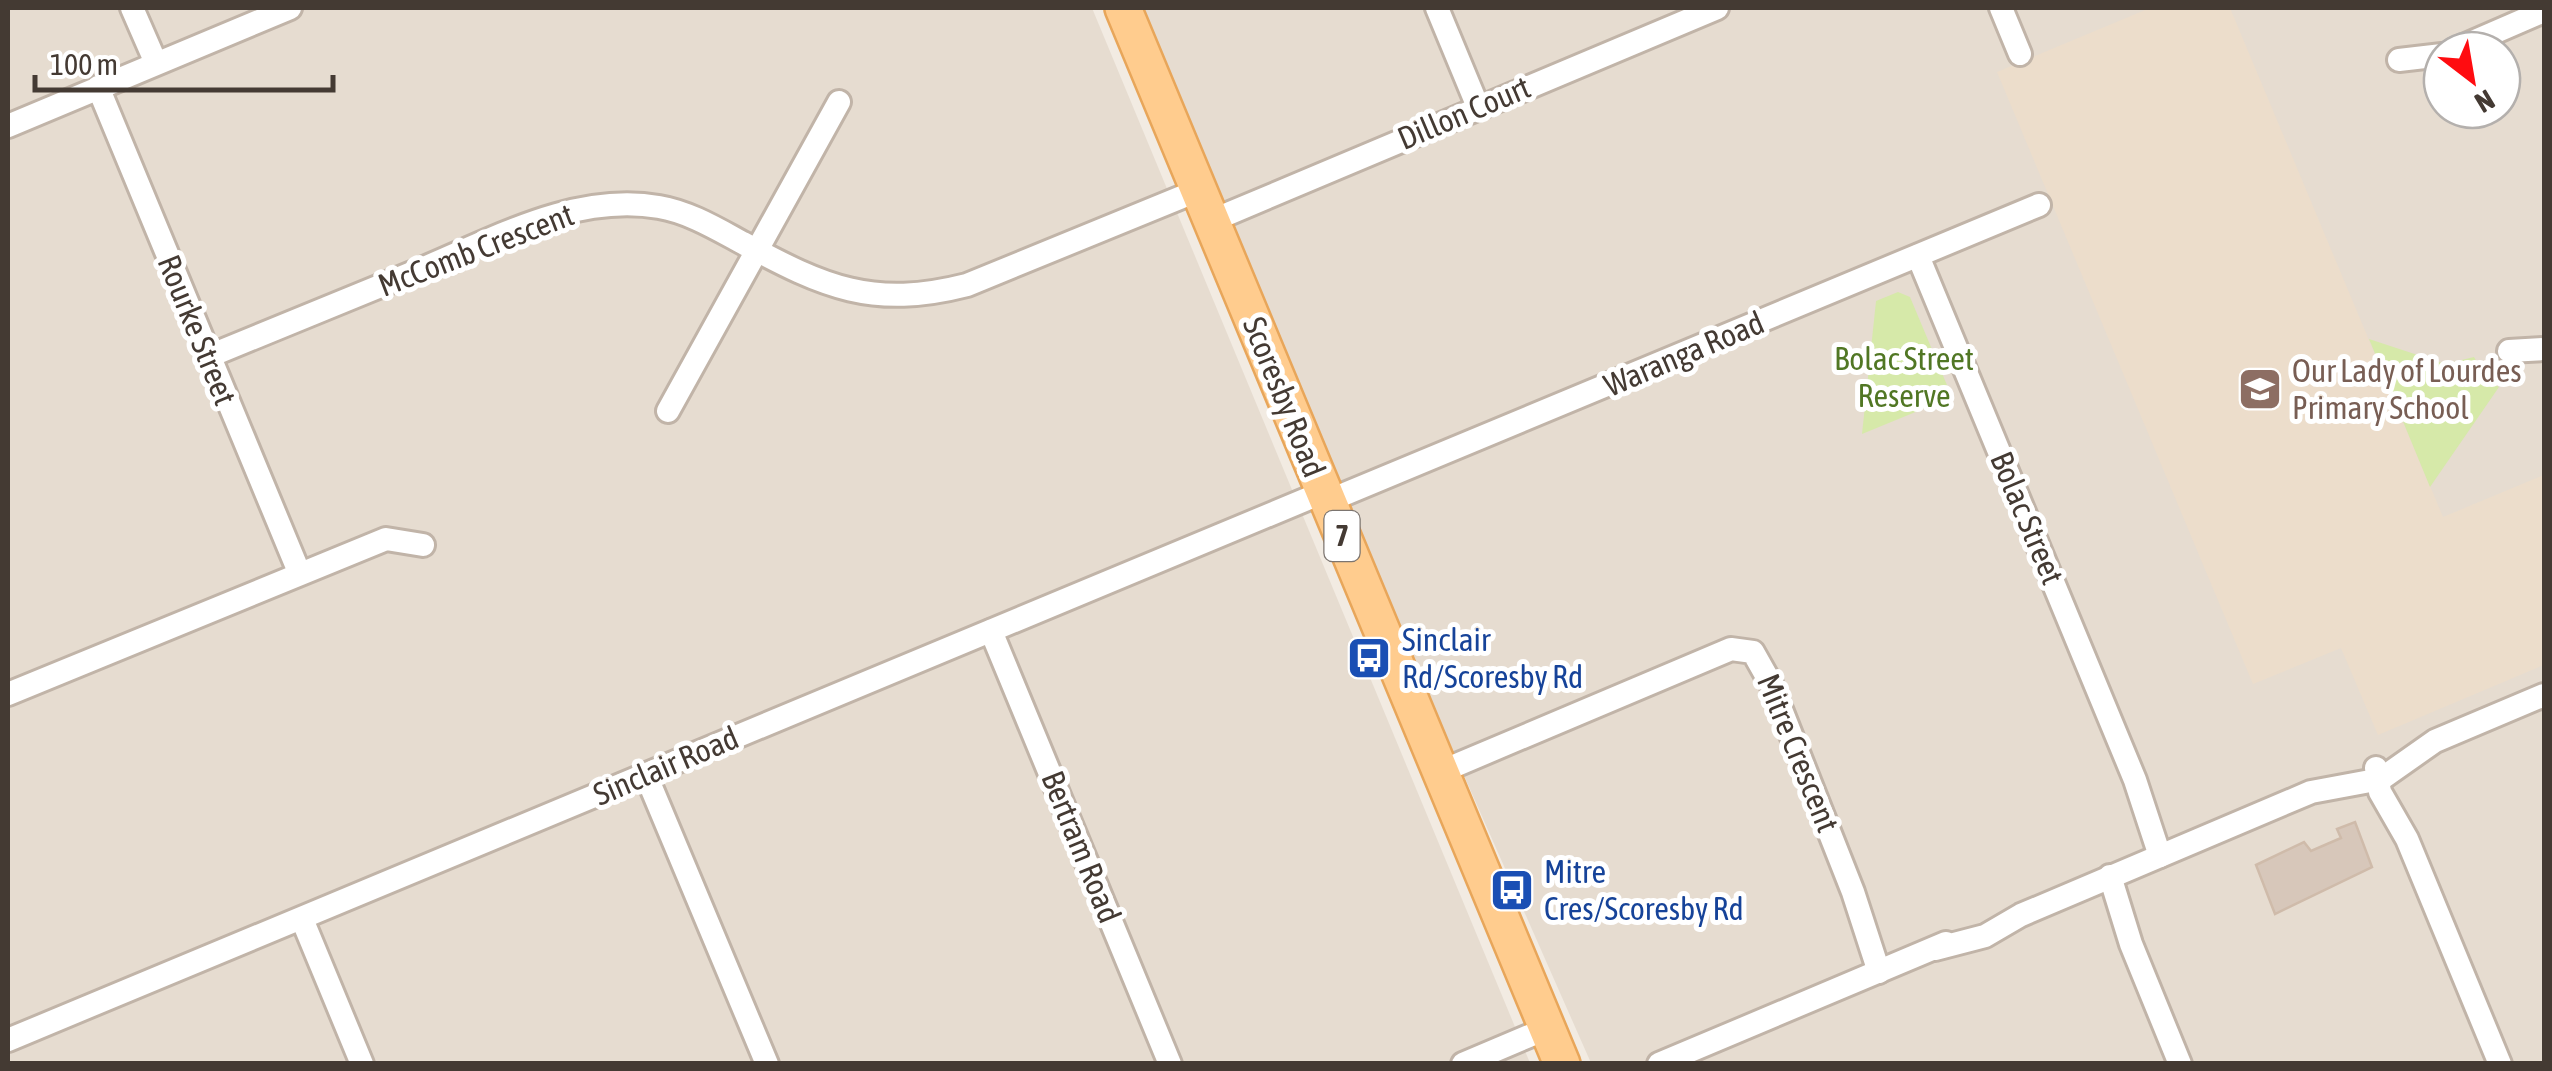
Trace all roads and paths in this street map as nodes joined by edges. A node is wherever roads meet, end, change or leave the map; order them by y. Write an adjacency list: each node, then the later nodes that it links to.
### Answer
1 (132, 8): 12 (street)
2 (290, 8): 12 (street)
3 (1123, 8): 17 (main road, Scoresby Road / 7)
4 (1437, 8): 15 (street)
5 (1717, 8): 15 (street, Dillon Court)
6 (2001, 8): 9 (street)
7 (2544, 11): 8 (street)
8 (2500, 30)
9 (2020, 54)
10 (2422, 58): 11 (street)
11 (2399, 60)
12 (156, 63): 13 (street)
13 (98, 87): 16 (street); 23 (street, Rourke Street)
14 (840, 102): 19 (street)
15 (1478, 107): 17 (street, Dillon Court)
16 (8, 126)
17 (1205, 205): 19 (street, McComb Crescent); 25 (main road, Scoresby Road / 7)
18 (2039, 205): 20 (street, Waranga Road)
19 (759, 252): 23 (street, McComb Crescent); 24 (street)
20 (1918, 256): 25 (street, Waranga Road); 34 (street, Bolac Street)
21 (2544, 349): 22 (street)
22 (2509, 350)
23 (207, 357): 27 (street, Rourke Street)
24 (668, 411)
25 (1326, 497): 28 (street, Sinclair Road); 31 (main road, Scoresby Road / 7)
26 (423, 545): 27 (street)
27 (298, 572): 29 (street)
28 (991, 631): 33 (street, Sinclair Road); 42 (street, Bertram Road)
29 (8, 694)
30 (2544, 695): 32 (street)
31 (1440, 772): 37 (street, Mitre Crescent); 38 (main road, Scoresby Road / 7)
32 (2379, 773): 34 (street); 47 (street)
33 (646, 775): 36 (street, Sinclair Road); 41 (street)
34 (2166, 853): 35 (street)
35 (2096, 883): 37 (street); 46 (street)
36 (302, 919): 39 (street, Sinclair Road); 40 (street)
37 (1885, 969): 45 (street)
38 (1548, 1028): 43 (street); 44 (main road, Scoresby Road / 7)
39 (8, 1040)
40 (362, 1064)
41 (767, 1064)
42 (1170, 1064)
43 (1463, 1064)
44 (1562, 1064)
45 (1659, 1064)
46 (2180, 1064)
47 (2500, 1064)

